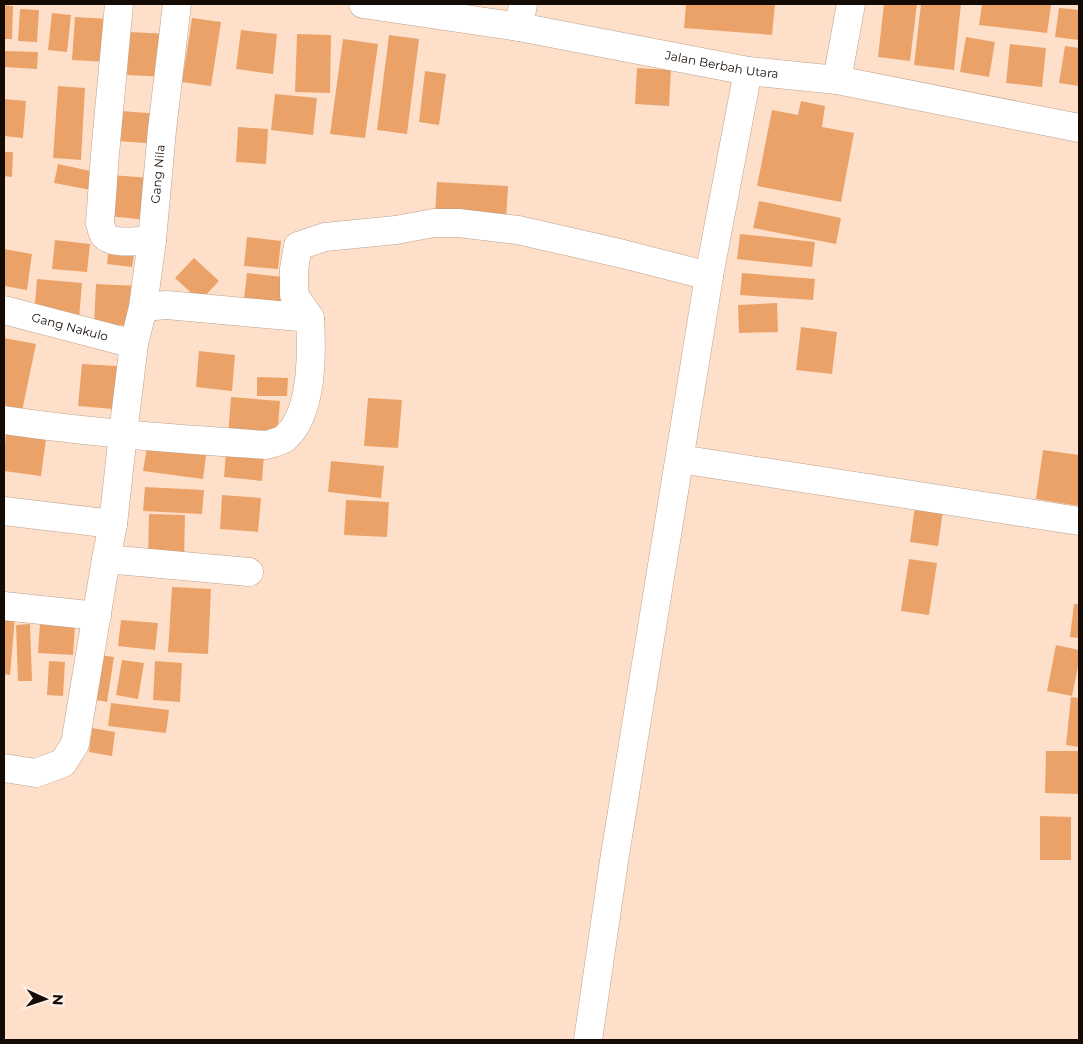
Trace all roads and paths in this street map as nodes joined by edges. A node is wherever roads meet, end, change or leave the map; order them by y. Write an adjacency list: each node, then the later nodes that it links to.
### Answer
1 (119, 4): 9 (street)
2 (177, 4): 9 (street, Gang Nila)
3 (363, 4): 5 (street, Jalan Berbah Utara)
4 (852, 4): 7 (street)
5 (521, 15): 6 (street, Jalan Berbah Utara)
6 (748, 71): 7 (street, Jalan Berbah Utara); 10 (street)
7 (836, 80): 8 (street, Jalan Berbah Utara)
8 (1079, 128)
9 (152, 240): 11 (street, Gang Nila)
10 (708, 276): 13 (street); 17 (street)
11 (143, 307): 13 (street); 14 (street, Gang Nila)
12 (4, 310): 14 (street, Gang Nakulo)
13 (310, 318): 16 (street)
14 (134, 344): 16 (street, Gang Nila)
15 (4, 420): 16 (street)
16 (123, 434): 20 (street, Gang Nila)
17 (680, 459): 19 (street); 26 (street)
18 (4, 511): 20 (street)
19 (1079, 521)
20 (113, 524): 21 (street, Gang Nila)
21 (106, 559): 22 (street); 24 (street, Gang Nila)
22 (249, 572)
23 (4, 606): 24 (street)
24 (97, 616): 25 (street, Gang Nila)
25 (4, 768)
26 (588, 1040)

